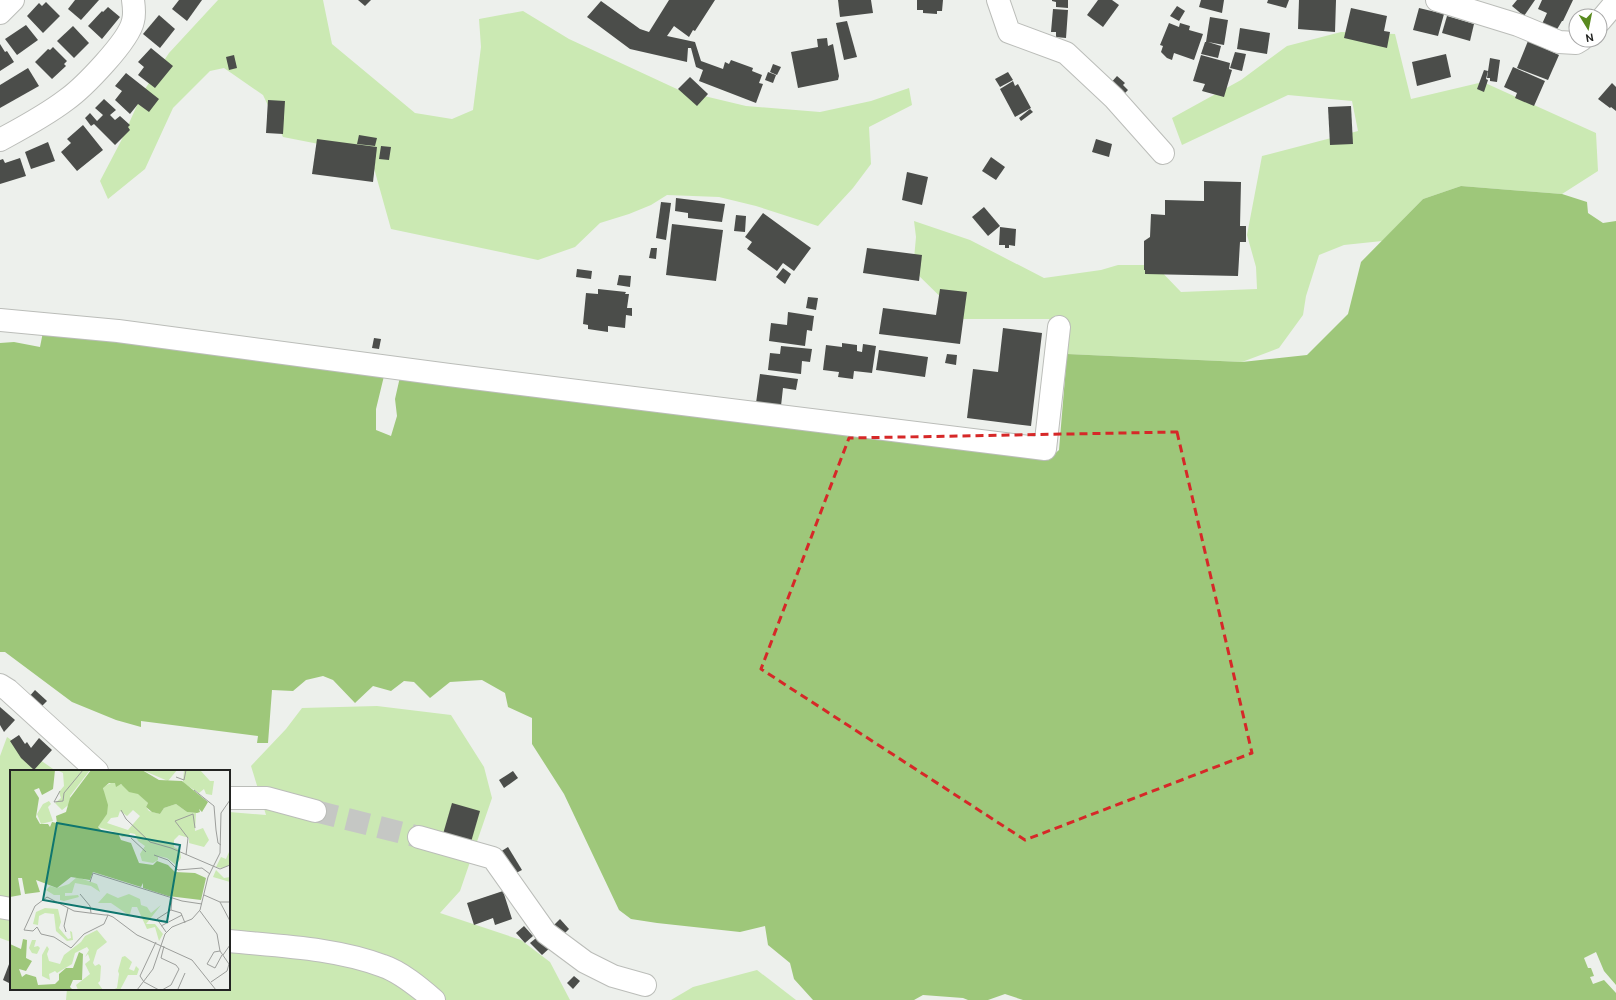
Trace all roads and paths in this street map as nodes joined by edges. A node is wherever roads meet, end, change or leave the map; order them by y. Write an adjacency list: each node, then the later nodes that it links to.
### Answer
1 (14, 0): 7 (street)
2 (132, 0): 9 (street)
3 (998, 0): 10 (street)
4 (1437, 0): 8 (street)
5 (1616, 2): 6 (street)
6 (1608, 11)
7 (0, 13)
8 (1568, 43)
9 (0, 140)
10 (1163, 153)
11 (0, 320): 12 (street)
12 (1059, 327)
13 (0, 685): 14 (street)
14 (96, 770)
15 (230, 798): 16 (street)
16 (315, 811)
17 (419, 837): 21 (street)
18 (0, 907): 19 (street)
19 (10, 909)
20 (230, 941): 22 (street)
21 (645, 985)
22 (434, 1000)

